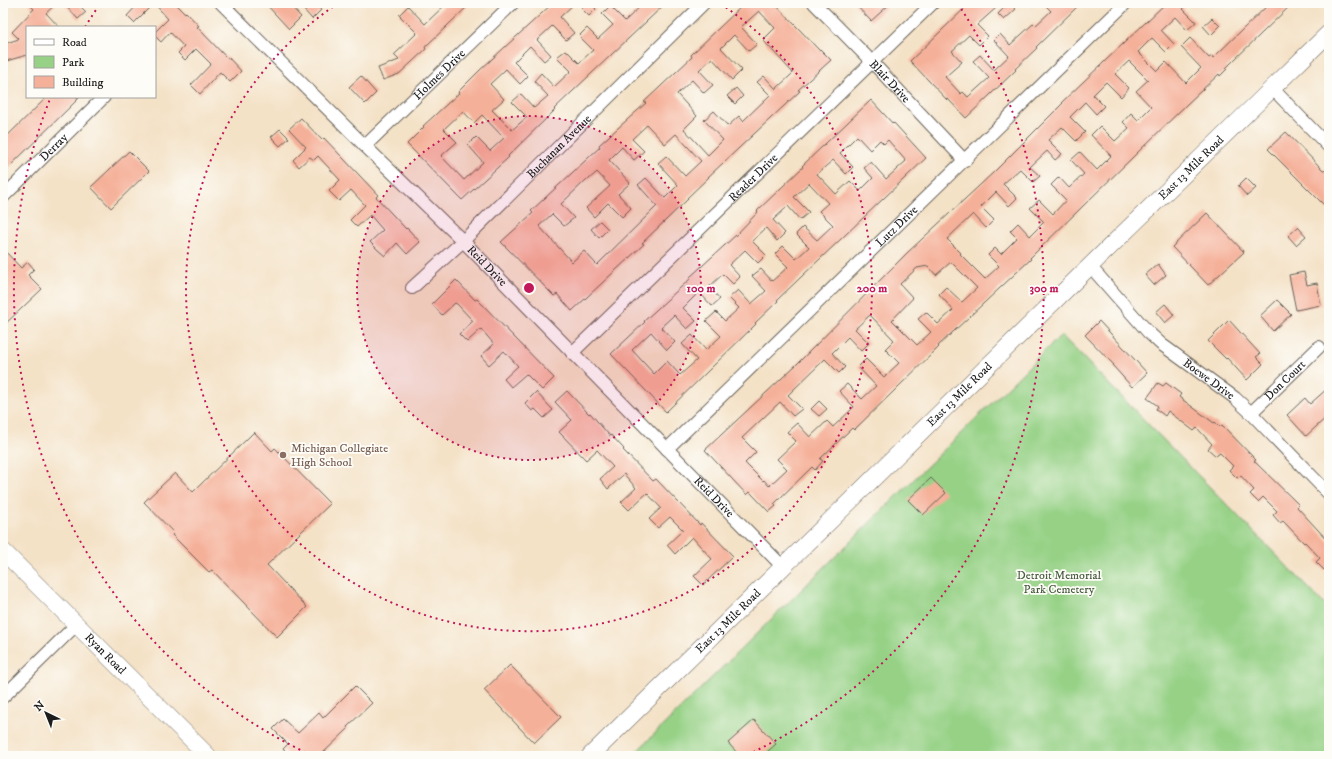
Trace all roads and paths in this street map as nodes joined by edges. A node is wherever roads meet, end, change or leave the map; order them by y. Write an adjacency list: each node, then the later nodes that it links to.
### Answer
1 (221, 3): 11 (street, Reid Drive)
2 (513, 3): 11 (street, Holmes Drive)
3 (704, 3): 15 (street, Buchanan Avenue)
4 (814, 3): 8 (street, Blair Drive)
5 (933, 3): 8 (street, Reader Drive)
6 (1126, 3): 13 (street, Lutz Drive)
7 (1329, 33): 9 (main road, East 13 Mile Road)
8 (872, 62): 13 (street, Blair Drive); 19 (street, Reader Drive)
9 (1272, 88): 12 (street); 16 (main road, East 13 Mile Road)
10 (103, 98): 14 (street, Derray)
11 (365, 146): 15 (street, Reid Drive)
12 (1329, 147)
13 (965, 161): 21 (street, Lutz Drive)
14 (3, 196)
15 (463, 241): 17 (street, Buchanan Avenue); 19 (street, Reid Drive)
16 (1090, 266): 20 (street, Boewe Drive); 24 (main road, East 13 Mile Road)
17 (412, 288)
18 (1319, 347): 20 (street, Don Court)
19 (572, 353): 21 (street, Reid Drive)
20 (1251, 414): 22 (street, Boewe Drive)
21 (667, 449): 24 (street, Reid Drive)
22 (1329, 494)
23 (3, 550): 25 (main road, Ryan Road)
24 (783, 567): 28 (main road, East 13 Mile Road)
25 (77, 624): 26 (street); 27 (main road, Ryan Road)
26 (3, 697)
27 (208, 756)
28 (590, 756)

